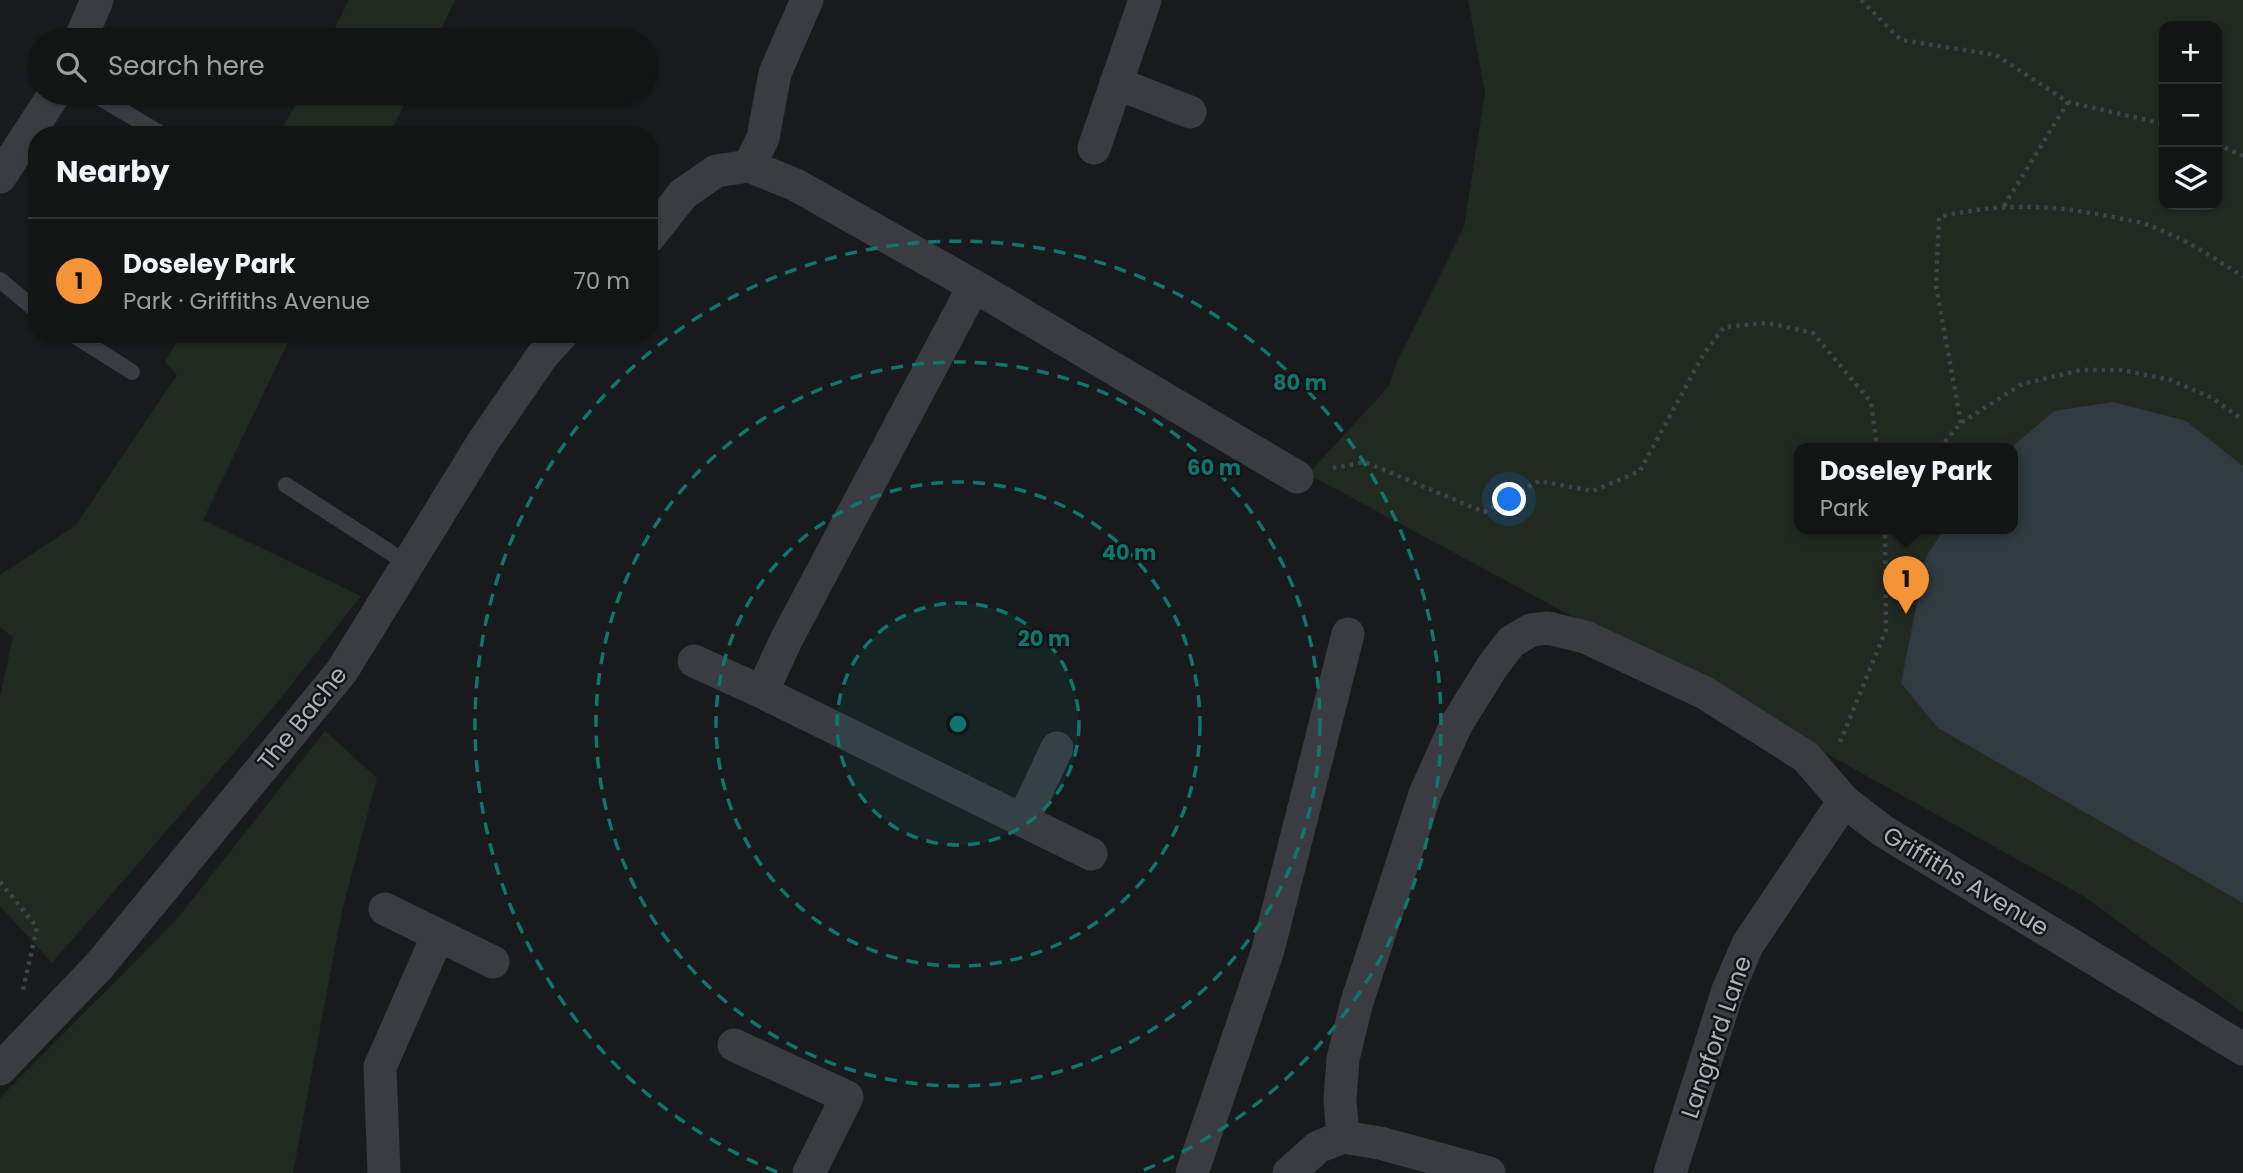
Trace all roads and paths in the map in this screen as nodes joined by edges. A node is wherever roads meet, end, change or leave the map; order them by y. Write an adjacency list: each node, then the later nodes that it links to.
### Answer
1 (97, 0): 5 (street)
2 (807, 0): 18 (street)
3 (1145, 0): 6 (street)
4 (1861, 0): 7 (path)
5 (85, 28)
6 (1116, 83): 10 (street); 16 (street)
7 (2068, 102): 11 (path); 20 (path)
8 (47, 105): 12 (street)
9 (112, 105): 13 (lane)
10 (1190, 112)
11 (2159, 123)
12 (33, 126)
13 (148, 126)
14 (28, 134): 19 (street)
15 (2222, 146): 17 (path)
16 (1094, 148)
17 (2243, 156)
18 (749, 166): 21 (street); 24 (street)
19 (0, 177)
20 (2003, 207): 22 (path); 30 (path)
21 (658, 226)
22 (2243, 277)
23 (0, 280): 25 (lane)
24 (974, 286): 33 (street); 39 (street)
25 (28, 304)
26 (86, 343): 28 (lane)
27 (554, 343): 36 (street, The Bache)
28 (132, 372)
29 (2243, 420): 30 (path)
30 (1961, 423): 32 (path)
31 (1876, 443): 33 (path)
32 (1943, 443)
33 (1297, 477)
34 (286, 485): 36 (lane)
35 (1885, 534): 41 (path)
36 (408, 564): 52 (street, The Bache)
37 (1348, 634): 56 (street)
38 (694, 661): 39 (street)
39 (762, 692): 43 (street)
40 (1057, 748): 43 (street)
41 (1816, 768): 42 (street, Griffiths Avenue); 53 (street, Griffiths Avenue)
42 (1844, 801): 51 (street, Griffiths Avenue); 59 (street, Langford Lane)
43 (1023, 820): 44 (street)
44 (1091, 854)
45 (0, 882): 49 (path)
46 (385, 909): 47 (street)
47 (438, 935): 48 (street); 54 (street)
48 (493, 962)
49 (22, 995)
50 (734, 1045): 55 (street)
51 (2243, 1049)
52 (0, 1069)
53 (1343, 1137): 57 (street); 58 (street)
54 (384, 1173)
55 (809, 1173)
56 (1192, 1173)
57 (1289, 1173)
58 (1489, 1173)
59 (1670, 1173)

